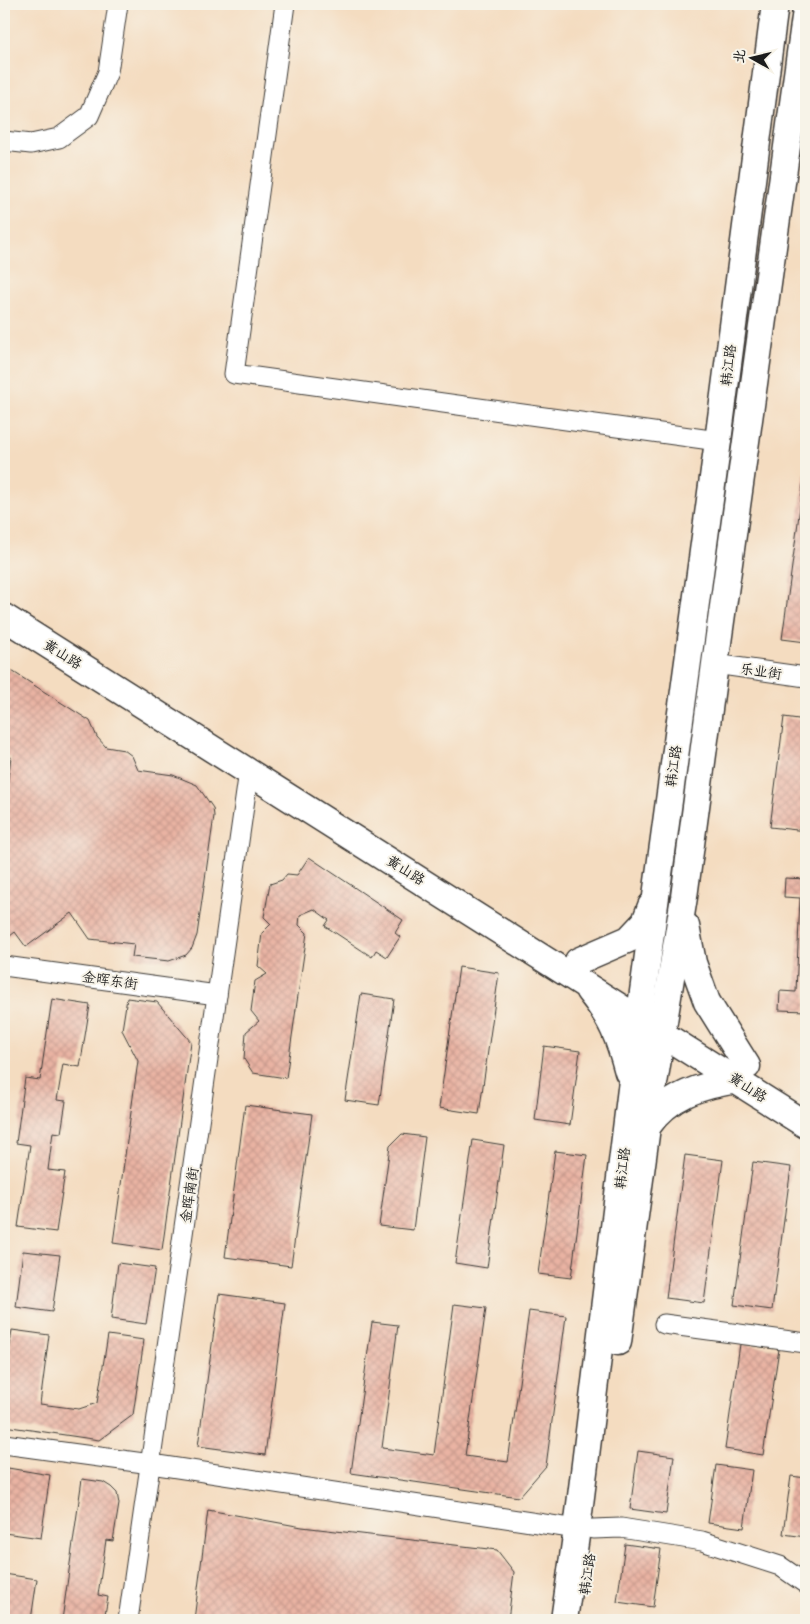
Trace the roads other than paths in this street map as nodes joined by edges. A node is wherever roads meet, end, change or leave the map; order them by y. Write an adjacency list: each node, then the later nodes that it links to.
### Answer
1 (118, 4): 5 (street)
2 (285, 4): 6 (street)
3 (775, 4): 6 (street, 韩江路)
4 (806, 10): 9 (street, 韩江路)
5 (4, 141)
6 (718, 441): 12 (street, 韩江路)
7 (4, 597): 15 (street, 黄山路)
8 (4, 616): 11 (street, 黄山路)
9 (715, 664): 10 (street, 乐业街); 13 (street, 韩江路)
10 (806, 677)
11 (249, 770): 15 (street, 黄山路); 16 (street, 金晖南街)
12 (656, 891): 15 (street); 17 (street, 韩江路)
13 (684, 897): 18 (street, 韩江路); 19 (street)
14 (4, 966): 16 (street, 金晖东街)
15 (578, 970): 17 (street, 黄山路); 20 (street)
16 (217, 995): 27 (street, 金晖南街)
17 (641, 1009): 18 (street, 黄山路); 20 (street, 韩江路)
18 (664, 1023): 19 (street, 黄山路); 23 (street, 韩江路)
19 (743, 1073): 21 (street, 黄山路); 22 (street, 黄山路); 23 (street)
20 (632, 1087): 28 (street, 韩江路)
21 (806, 1104)
22 (806, 1125)
23 (647, 1127): 28 (street, 韩江路)
24 (664, 1324): 25 (street)
25 (806, 1343)
26 (4, 1444): 27 (street)
27 (151, 1464): 28 (street); 30 (street, 金晖南街)
28 (585, 1529): 29 (street); 31 (street, 韩江路); 32 (street, 韩江路)
29 (806, 1584)
30 (128, 1620)
31 (564, 1620)
32 (581, 1620)

